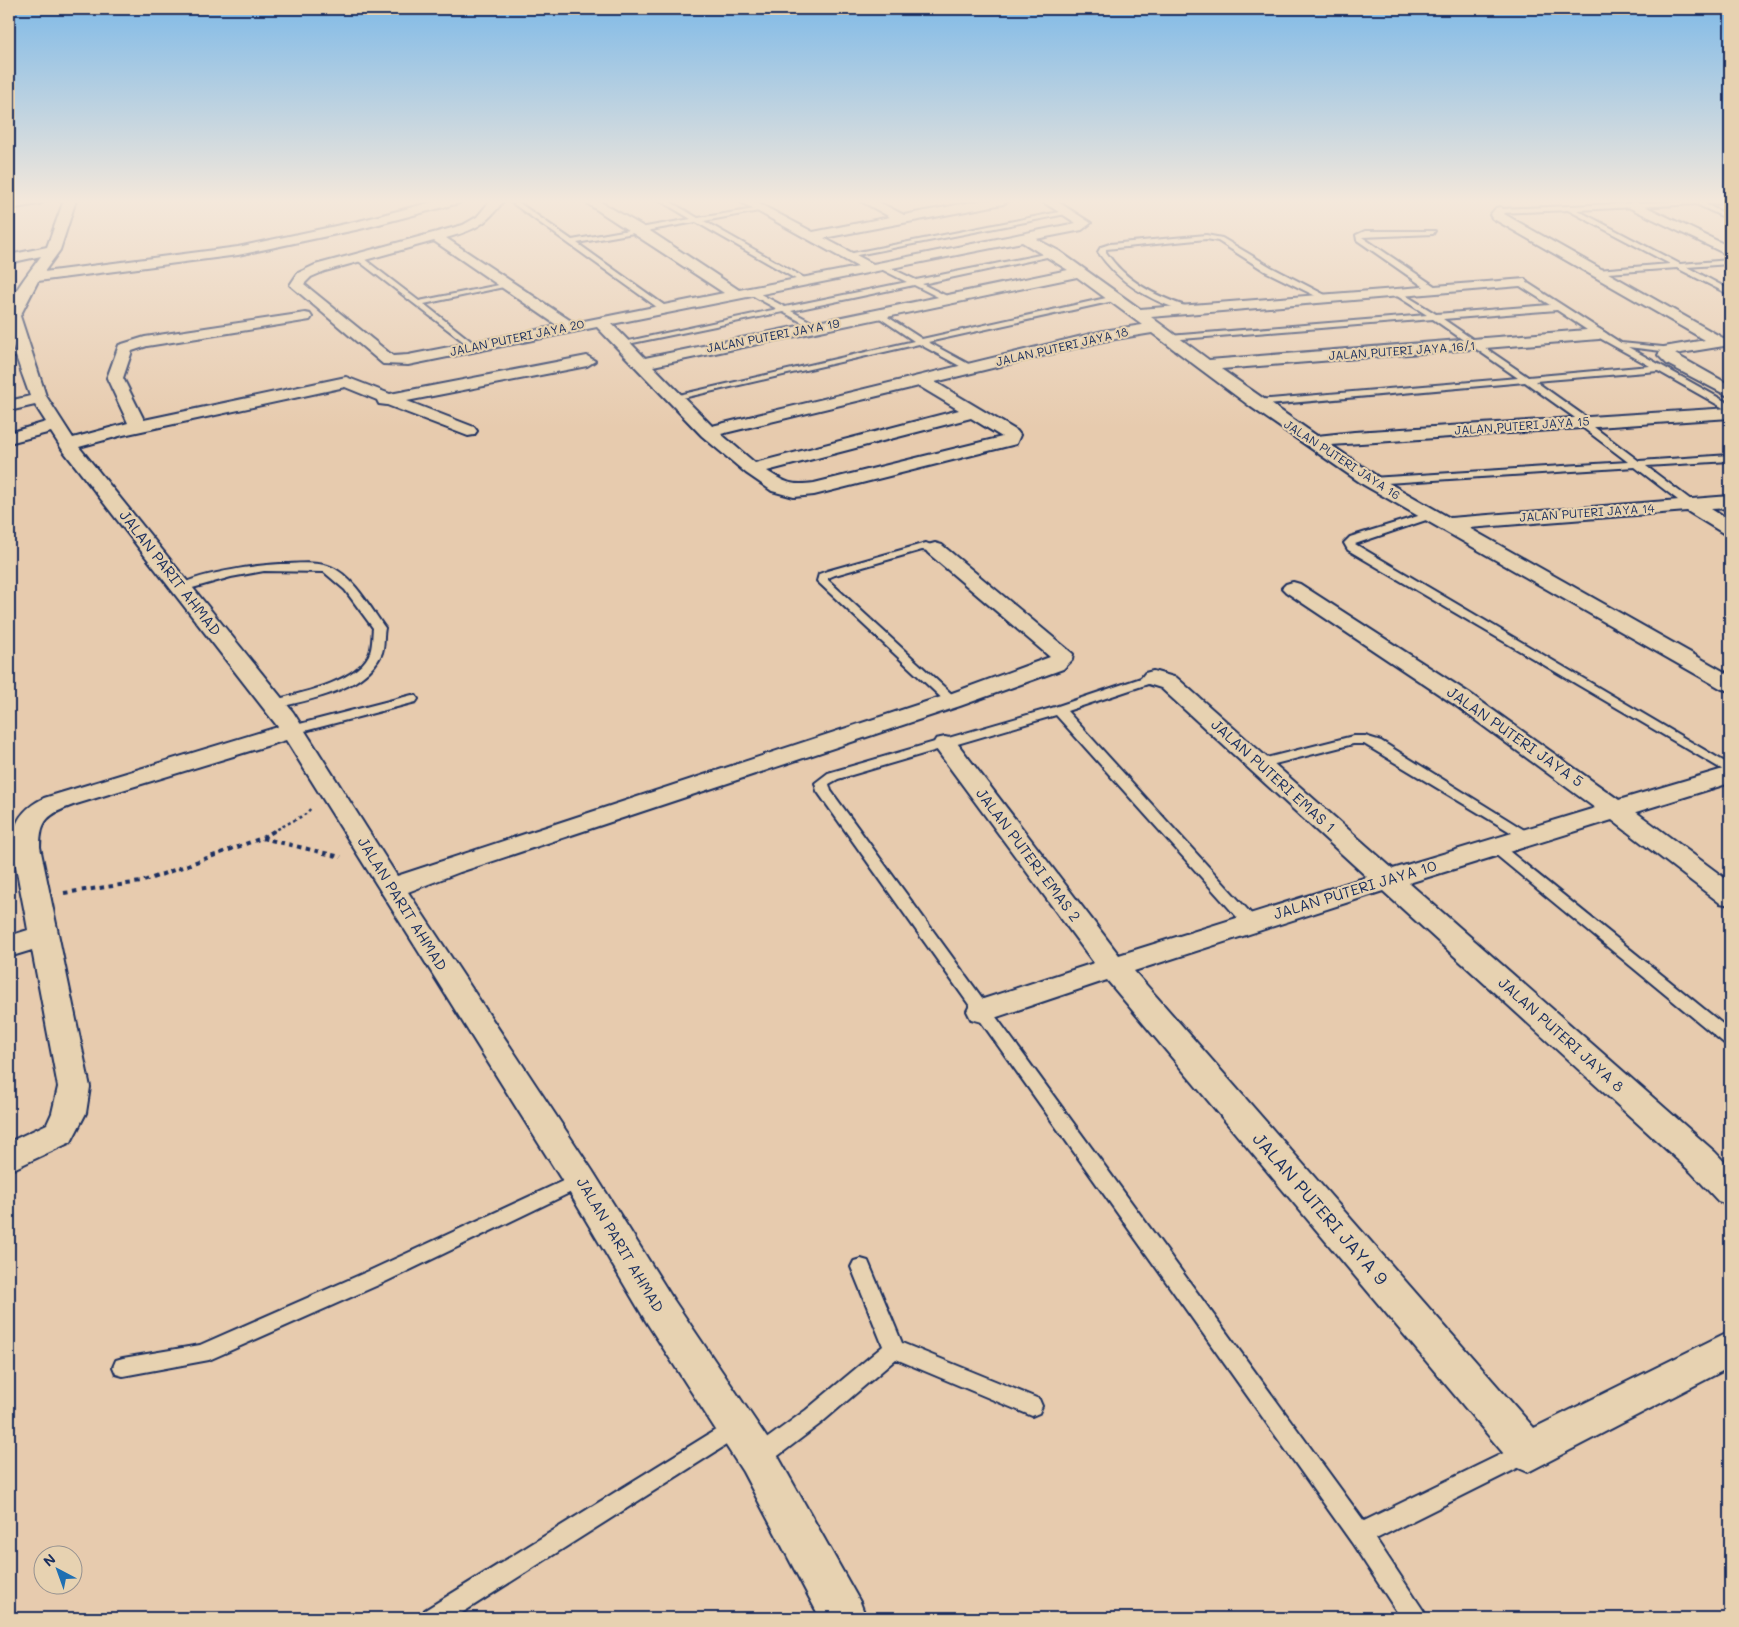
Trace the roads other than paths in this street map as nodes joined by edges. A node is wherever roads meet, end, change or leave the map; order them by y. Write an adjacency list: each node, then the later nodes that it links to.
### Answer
1 (35, 276): 20 (street, JALAN PARIT AHMAD)
2 (302, 276): 51 (street, JALAN PUTERI JAYA 20)
3 (383, 276): 31 (lane)
4 (495, 276): 22 (street)
5 (619, 276): 33 (lane)
6 (708, 276): 27 (street)
7 (797, 276): 18 (lane)
8 (824, 276): 18 (street, JALAN PUTERI JAYA 20)
9 (897, 276): 21 (lane)
10 (947, 276): 21 (lane)
11 (1061, 276): 30 (street, JALAN PUTERI JAYA 19)
12 (1085, 276): 28 (street, JALAN PUTERI JAYA 16)
13 (1123, 276): 34 (lane)
14 (1282, 276): 29 (lane)
15 (1414, 276): 23 (lane)
16 (1604, 276): 47 (street)
17 (1697, 276): 26 (lane)
18 (804, 280): 24 (street, JALAN PUTERI JAYA 20)
19 (1520, 282): 23 (street); 32 (lane)
20 (24, 283): 45 (street, JALAN PARIT AHMAD)
21 (913, 283): 30 (lane); 35 (lane)
22 (509, 285): 31 (lane); 41 (street)
23 (1433, 289): 25 (street)
24 (751, 290): 27 (street, JALAN PUTERI JAYA 20); 35 (lane)
25 (1397, 292): 29 (street); 38 (lane)
26 (1730, 293)
27 (735, 294): 33 (street, JALAN PUTERI JAYA 20)
28 (1115, 298): 37 (street, JALAN PUTERI JAYA 16); 46 (lane)
29 (1327, 298): 34 (street)
30 (948, 300): 36 (street, JALAN PUTERI JAYA 19)
31 (419, 303): 51 (lane)
32 (1560, 307): 38 (lane); 44 (lane)
33 (664, 308): 40 (street, JALAN PUTERI JAYA 20)
34 (1185, 309): 37 (street)
35 (783, 310): 42 (lane); 48 (lane)
36 (880, 314): 42 (street, JALAN PUTERI JAYA 19); 46 (lane)
37 (1135, 314): 43 (street, JALAN PUTERI JAYA 16)
38 (1432, 316): 43 (lane); 50 (lane)
39 (305, 317): 70 (street)
40 (600, 321): 41 (street, JALAN PUTERI JAYA 20); 48 (street)
41 (569, 326): 51 (street, JALAN PUTERI JAYA 20)
42 (816, 328): 54 (street, JALAN PUTERI JAYA 19)
43 (1161, 333): 55 (street, JALAN PUTERI JAYA 16); 57 (street, JALAN PUTERI JAYA 18)
44 (1599, 334): 49 (lane); 50 (street, JALAN PUTERI JAYA 16/1)
45 (14, 335): 62 (street, JALAN PARIT AHMAD)
46 (921, 342): 57 (lane); 61 (lane)
47 (1725, 342): 52 (street)
48 (623, 343): 54 (street)
49 (1617, 343): 52 (lane); 56 (lane)
50 (1477, 345): 55 (street, JALAN PUTERI JAYA 16/1); 59 (lane)
51 (473, 347)
52 (1670, 350): 60 (street)
53 (587, 360): 63 (street)
54 (643, 362): 61 (street)
55 (1205, 366): 64 (street, JALAN PUTERI JAYA 16)
56 (1659, 368): 59 (lane); 66 (lane)
57 (971, 369): 58 (street, JALAN PUTERI JAYA 18)
58 (921, 380): 67 (street); 72 (street, JALAN PUTERI JAYA 18)
59 (1526, 381): 64 (lane); 69 (lane)
60 (1730, 392)
61 (674, 398): 72 (street)
62 (40, 399): 65 (street); 73 (street, JALAN PARIT AHMAD)
63 (385, 400): 70 (street); 71 (street)
64 (1257, 403): 75 (street, JALAN PUTERI JAYA 16)
65 (9, 406)
66 (1730, 408)
67 (974, 412): 78 (street); 78 (street)
68 (1730, 413): 69 (street, JALAN PUTERI JAYA 15)
69 (1584, 422): 75 (street, JALAN PUTERI JAYA 15); 77 (lane)
70 (139, 427): 73 (street)
71 (468, 431)
72 (708, 432): 78 (street)
73 (70, 436): 74 (street); 85 (street, JALAN PARIT AHMAD)
74 (9, 438)
75 (1314, 442): 79 (street, JALAN PUTERI JAYA 16)
76 (1730, 458): 77 (lane)
77 (1632, 463): 79 (lane); 81 (lane)
78 (752, 469)
79 (1371, 481): 82 (street, JALAN PUTERI JAYA 16)
80 (1730, 502): 81 (street, JALAN PUTERI JAYA 14)
81 (1691, 505): 82 (street, JALAN PUTERI JAYA 14); 83 (street)
82 (1437, 519): 88 (street, JALAN PUTERI JAYA 16); 96 (lane)
83 (1730, 529)
84 (935, 549): 90 (street); 90 (lane)
85 (188, 586): 91 (street, JALAN PARIT AHMAD); 91 (lane)
86 (1292, 588): 98 (street, JALAN PUTERI JAYA 5)
87 (1153, 678): 92 (lane); 95 (street, JALAN PUTERI EMAS 1)
88 (1730, 684)
89 (412, 699): 93 (lane)
90 (952, 701): 101 (street)
91 (285, 702): 93 (street, JALAN PARIT AHMAD)
92 (1060, 710): 94 (lane); 104 (lane)
93 (305, 727): 101 (street, JALAN PARIT AHMAD); 105 (street)
94 (945, 744): 107 (street, JALAN PUTERI EMAS 2); 108 (lane)
95 (1259, 764): 99 (lane); 102 (street, JALAN PUTERI EMAS 1)
96 (1730, 770)
97 (1730, 775): 98 (street, JALAN PUTERI JAYA 10)
98 (1616, 809): 99 (street, JALAN PUTERI JAYA 10); 103 (street, JALAN PUTERI JAYA 5)
99 (1527, 836): 100 (street, JALAN PUTERI JAYA 10)
100 (1494, 846): 102 (street, JALAN PUTERI JAYA 10); 109 (lane)
101 (395, 877): 111 (street, JALAN PARIT AHMAD)
102 (1390, 880): 104 (street, JALAN PUTERI JAYA 10); 112 (street, JALAN PUTERI JAYA 8)
103 (1730, 895)
104 (1250, 922): 107 (street, JALAN PUTERI JAYA 10)
105 (43, 935): 106 (street); 110 (street)
106 (9, 947)
107 (1112, 966): 108 (street, JALAN PUTERI JAYA 10); 120 (street, JALAN PUTERI JAYA 9)
108 (982, 1011): 121 (lane)
109 (1730, 1039)
110 (9, 1157)
111 (580, 1180): 116 (lane); 118 (street, JALAN PARIT AHMAD)
112 (1730, 1191)
113 (861, 1267): 115 (lane)
114 (1730, 1348): 120 (street)
115 (894, 1349): 117 (lane); 119 (lane)
116 (123, 1367)
117 (1032, 1406)
118 (737, 1426): 119 (street, JALAN PARIT AHMAD); 122 (lane)
119 (767, 1450): 123 (street, JALAN PARIT AHMAD)
120 (1528, 1452): 121 (lane)
121 (1360, 1535): 124 (lane)
122 (433, 1618)
123 (844, 1618)
124 (1415, 1618)

